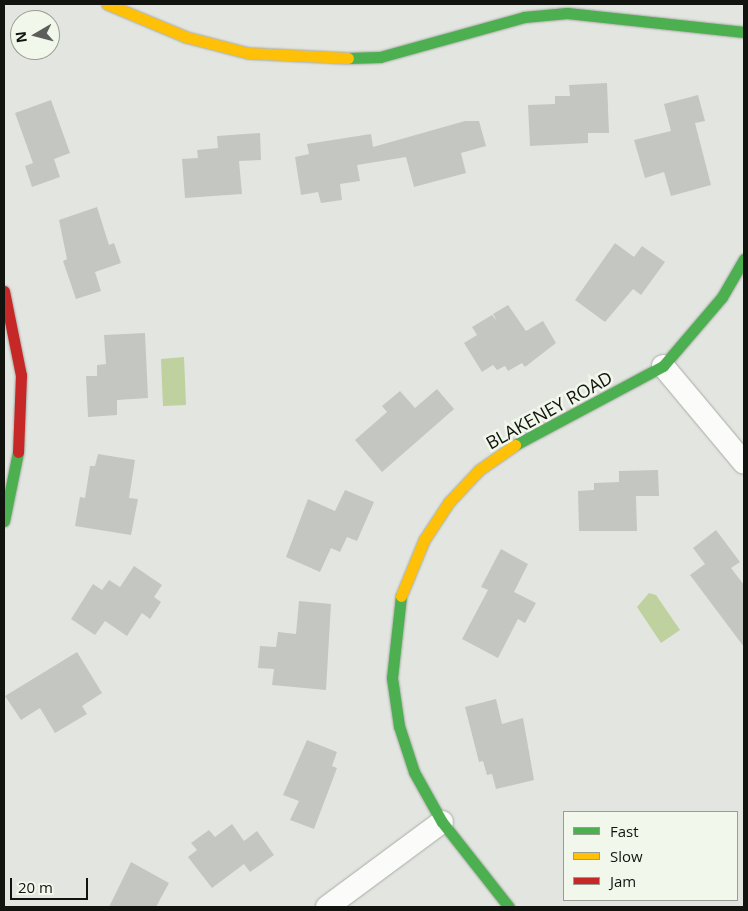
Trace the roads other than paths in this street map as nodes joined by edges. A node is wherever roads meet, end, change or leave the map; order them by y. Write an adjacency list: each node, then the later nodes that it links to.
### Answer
1 (107, 4): 2 (street)
2 (744, 32)
3 (744, 259): 5 (street, BLAKENEY ROAD)
4 (4, 292): 7 (street)
5 (663, 366): 6 (street); 8 (street, BLAKENEY ROAD)
6 (744, 463)
7 (4, 521)
8 (442, 822): 9 (street); 10 (street, BLAKENEY ROAD)
9 (327, 907)
10 (509, 907)

